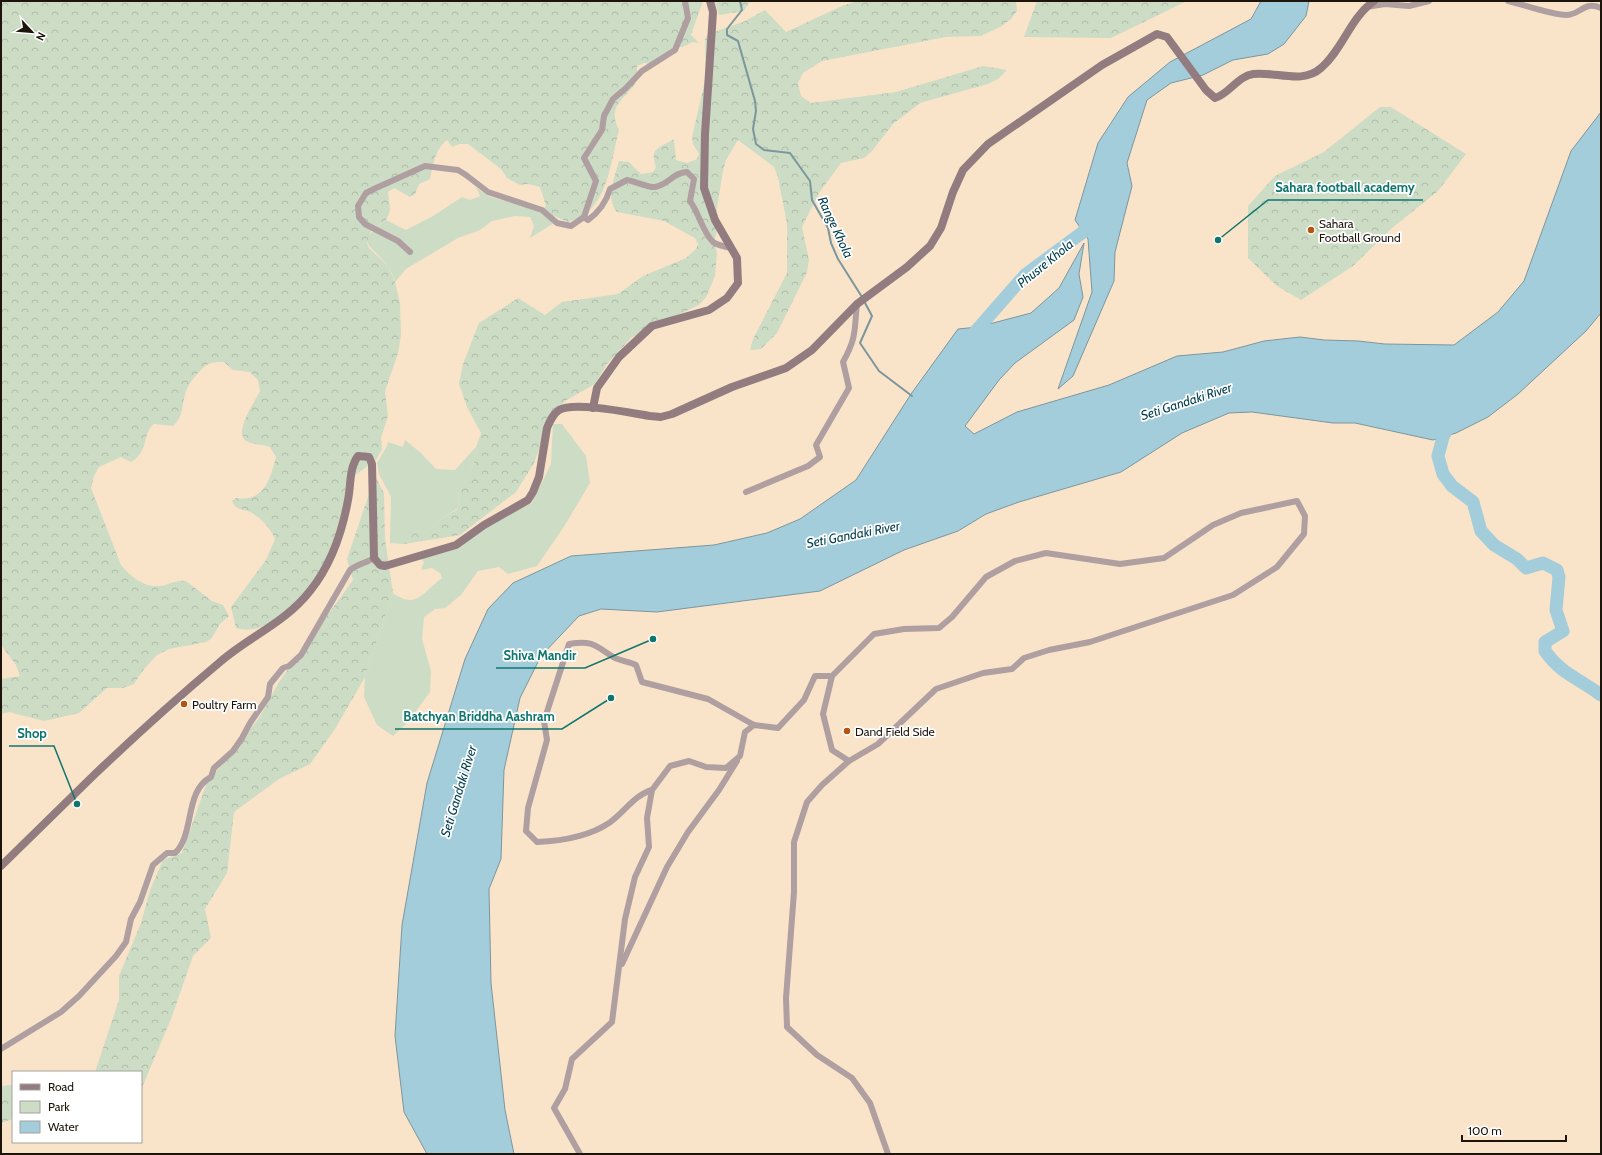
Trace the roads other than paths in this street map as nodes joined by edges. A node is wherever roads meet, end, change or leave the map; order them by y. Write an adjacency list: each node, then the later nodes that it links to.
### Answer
1 (685, 1): 8 (street)
2 (710, 1): 9 (main road)
3 (1374, 1): 6 (main road)
4 (1429, 1): 6 (street)
5 (1508, 1): 7 (street)
6 (1366, 7): 11 (main road)
7 (1601, 8)
8 (584, 217): 9 (street); 10 (street)
9 (731, 248): 12 (main road)
10 (410, 252)
11 (857, 304): 12 (main road); 13 (street)
12 (593, 408): 14 (main road)
13 (746, 492)
14 (374, 558): 20 (main road); 22 (street)
15 (832, 676): 16 (street); 18 (street); 18 (street)
16 (754, 725): 17 (street); 19 (street)
17 (740, 756): 19 (street); 21 (street)
18 (849, 761): 24 (street)
19 (652, 790): 21 (street)
20 (1, 866)
21 (620, 970): 23 (street)
22 (1, 1049)
23 (580, 1154)
24 (888, 1154)

